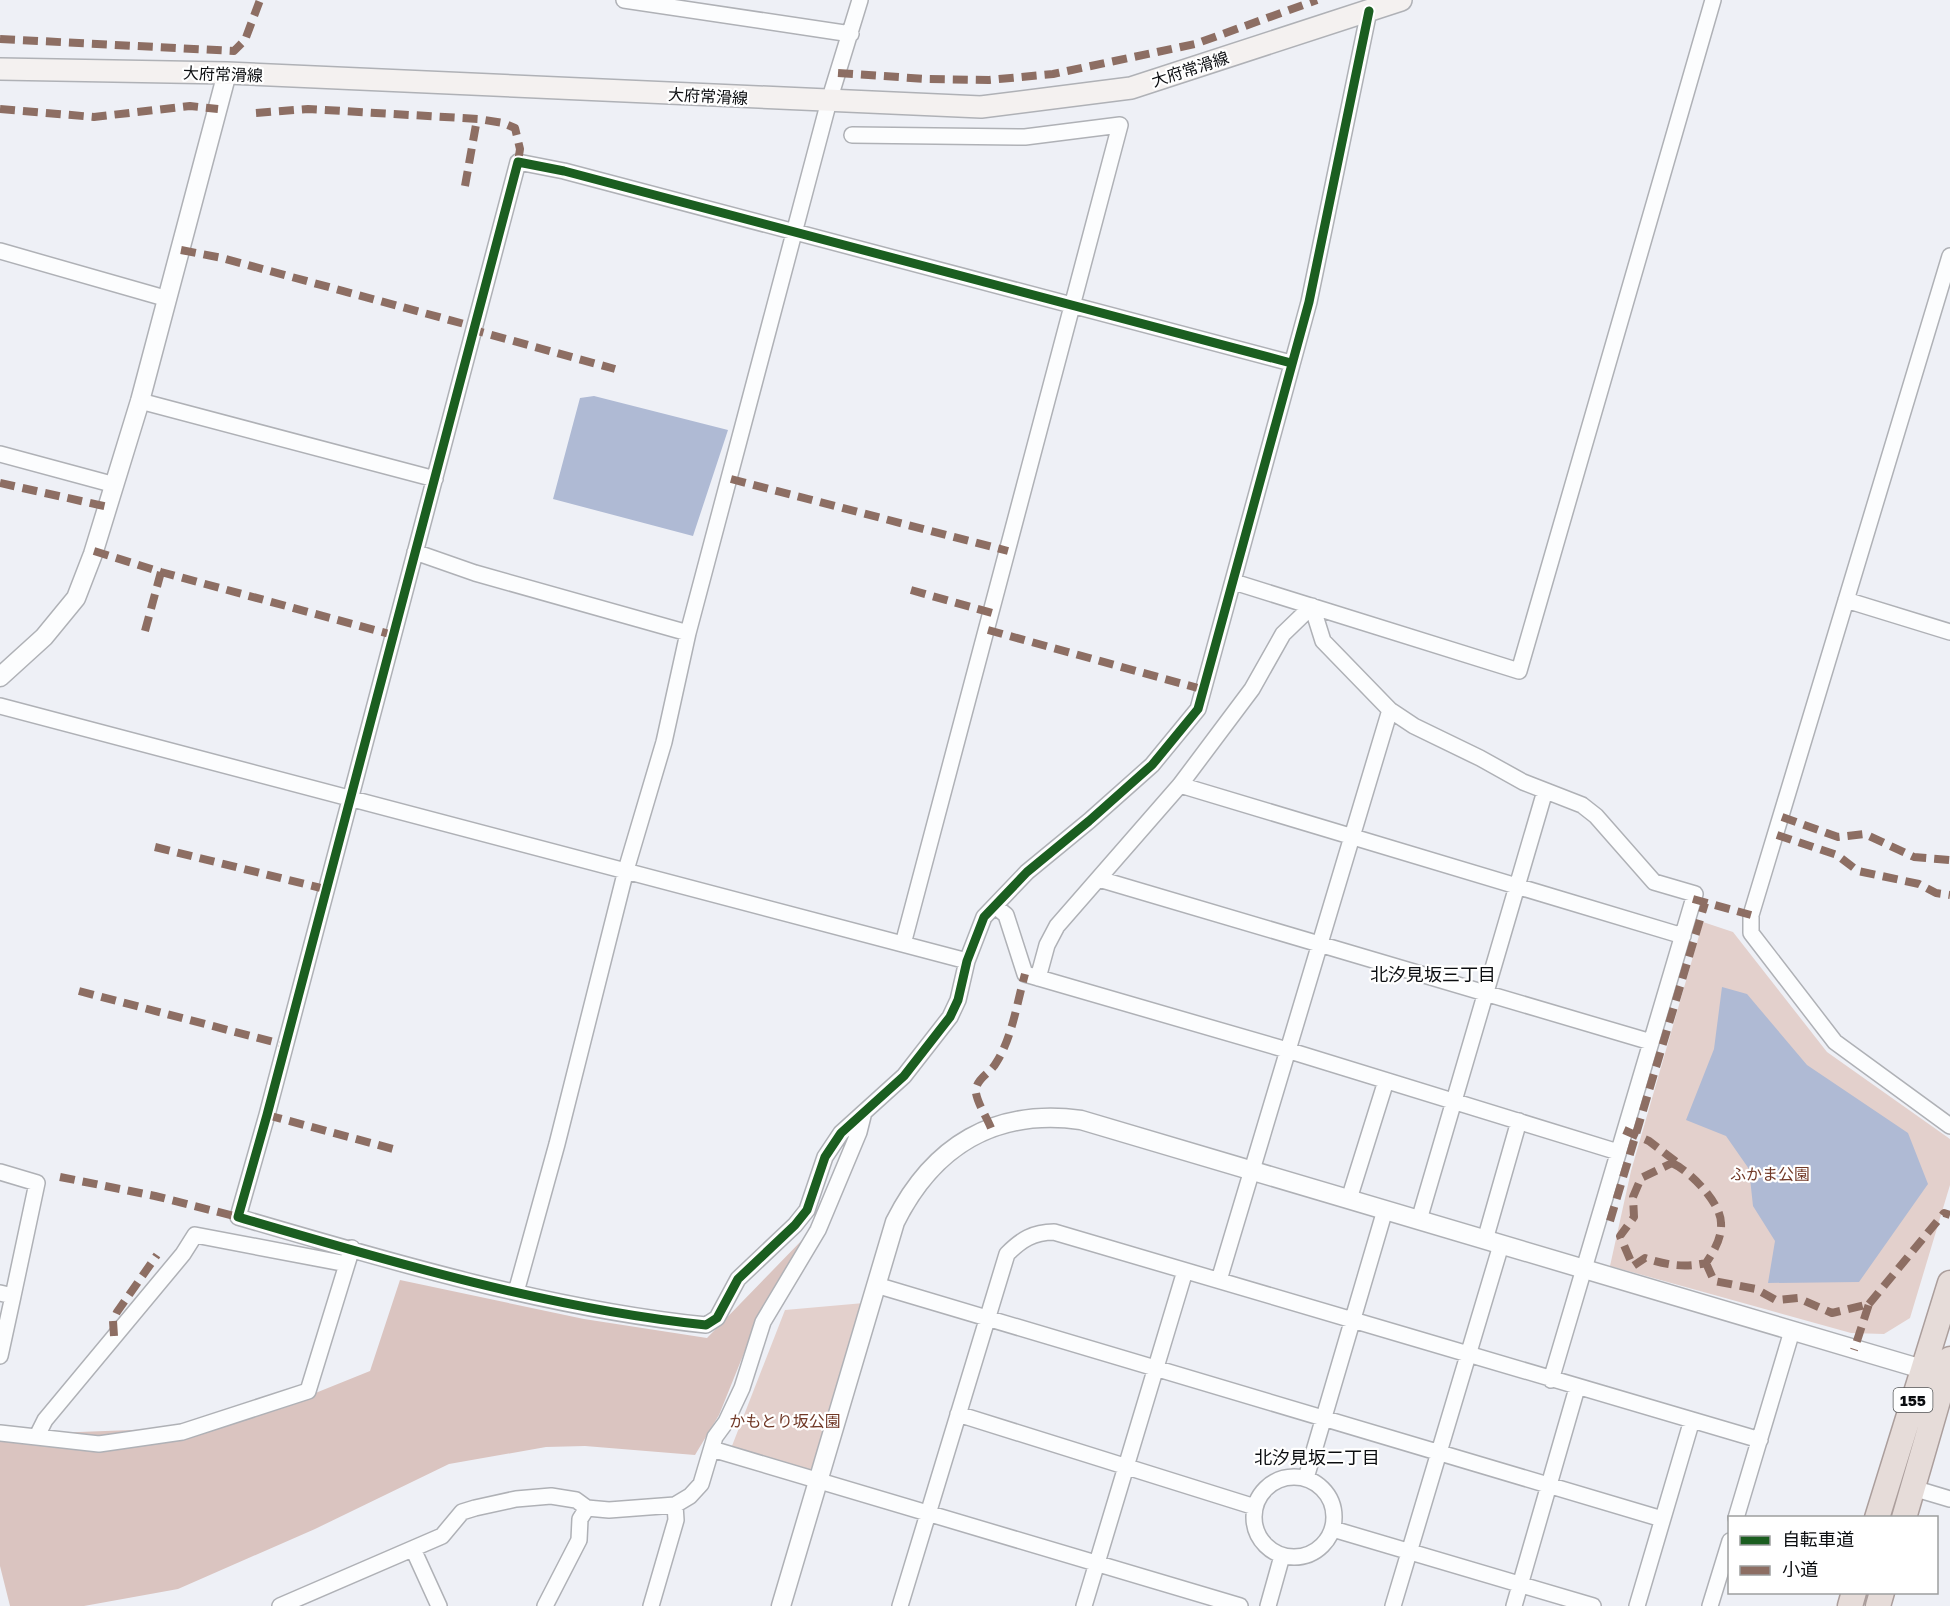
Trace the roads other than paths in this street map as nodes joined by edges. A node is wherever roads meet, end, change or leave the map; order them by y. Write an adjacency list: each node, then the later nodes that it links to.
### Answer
1 (624, 0): 6 (street)
2 (860, 0): 6 (street)
3 (1401, 0): 5 (main road, 大府常滑線)
4 (1713, 0): 24 (street)
5 (1369, 11): 9 (main road, 大府常滑線); 16 (street)
6 (851, 34): 9 (street)
7 (0, 69): 8 (main road, 大府常滑線)
8 (227, 73): 9 (main road, 大府常滑線); 14 (street)
9 (829, 101): 11 (street)
10 (852, 135): 15 (street)
11 (795, 234): 15 (street); 19 (street); 26 (street)
12 (0, 251): 14 (street)
13 (1950, 256): 23 (street)
14 (168, 299): 17 (street)
15 (1071, 306): 16 (street); 39 (street)
16 (1291, 363): 22 (street)
17 (140, 401): 19 (street); 20 (street)
18 (0, 454): 20 (street)
19 (435, 479): 21 (street)
20 (115, 485): 27 (street)
21 (415, 552): 26 (street); 32 (street)
22 (1234, 582): 24 (street); 37 (street)
23 (1846, 600): 25 (street); 50 (street)
24 (1312, 606): 29 (street); 30 (street)
25 (1950, 632)
26 (688, 633): 34 (street)
27 (0, 677)
28 (0, 706): 32 (street)
29 (1390, 710): 31 (street); 33 (street)
30 (1180, 786): 33 (street); 35 (street)
31 (1545, 791): 36 (street); 38 (street)
32 (350, 798): 34 (street); 58 (street)
33 (1352, 835): 36 (street); 40 (street)
34 (626, 870): 39 (street); 65 (street)
35 (1099, 879): 40 (street); 42 (street)
36 (1518, 885): 38 (street); 43 (street)
37 (995, 906): 41 (street); 42 (street)
38 (1683, 936): 44 (street)
39 (903, 944): 41 (street)
40 (1319, 944): 43 (street); 45 (street)
41 (967, 961): 48 (street)
42 (1038, 978): 45 (street)
43 (1486, 993): 44 (street); 47 (street)
44 (1651, 1042): 51 (street)
45 (1287, 1050): 46 (street); 52 (street)
46 (1386, 1081): 47 (street); 54 (street)
47 (1454, 1101): 49 (street); 56 (street)
48 (863, 1116): 65 (street); 83 (street)
49 (1519, 1121): 51 (street); 57 (street)
50 (1950, 1126)
51 (1618, 1152): 60 (street)
52 (1251, 1169): 54 (street); 62 (street); 64 (street)
53 (0, 1172): 66 (street)
54 (1349, 1199): 55 (street)
55 (1386, 1210): 56 (street); 68 (street)
56 (1419, 1220): 57 (street)
57 (1493, 1243): 60 (street); 70 (street)
58 (352, 1248): 59 (street); 65 (street)
59 (347, 1264): 81 (street); 81 (street)
60 (1583, 1269): 69 (street); 75 (street)
61 (1185, 1271): 62 (street); 67 (street); 73 (street)
62 (1219, 1280): 68 (street)
63 (1950, 1283): 74 (highway, 155)
64 (876, 1285): 67 (street); 87 (street)
65 (516, 1292)
66 (7, 1295): 71 (street)
67 (987, 1317): 73 (street); 77 (street)
68 (1353, 1321): 70 (street); 78 (street)
69 (1792, 1331): 74 (street); 82 (street)
70 (1468, 1355): 75 (street); 84 (street)
71 (0, 1356)
72 (1950, 1359): 89 (highway, 155)
73 (1156, 1368): 78 (street); 85 (street)
74 (1922, 1369): 96 (highway, 155)
75 (1551, 1380): 76 (street)
76 (1577, 1388): 79 (street); 88 (street)
77 (958, 1414): 85 (street); 94 (street)
78 (1324, 1419): 84 (street); 86 (street)
79 (1692, 1420): 82 (street); 98 (street)
80 (0, 1433): 81 (street)
81 (37, 1436)
82 (1760, 1440): 95 (street)
83 (712, 1449): 87 (street); 91 (street)
84 (1439, 1453): 88 (street); 102 (street)
85 (1125, 1467): 92 (street); 104 (street)
86 (1306, 1478): 92 (street); 99 (street)
87 (819, 1479): 94 (street); 110 (street)
88 (1548, 1485): 98 (street); 105 (street)
89 (1912, 1488): 90 (street); 97 (highway, 155)
90 (1950, 1499)
91 (675, 1505): 93 (street); 109 (street)
92 (1255, 1507): 103 (street)
93 (587, 1508): 101 (street); 108 (street)
94 (928, 1513): 104 (street); 111 (street)
95 (1738, 1516)
96 (1878, 1516)
97 (1905, 1516)
98 (1662, 1519): 118 (street)
99 (1333, 1529): 102 (street); 103 (street)
100 (1728, 1548): 119 (street)
101 (414, 1549): 106 (street); 107 (street)
102 (1409, 1551): 105 (street); 115 (street)
103 (1282, 1556): 114 (street)
104 (1096, 1563): 112 (street); 113 (street)
105 (1520, 1584): 116 (street); 117 (street)
106 (280, 1606)
107 (439, 1606)
108 (546, 1606)
109 (651, 1606)
110 (781, 1606)
111 (900, 1606)
112 (1084, 1606)
113 (1240, 1606)
114 (1268, 1606)
115 (1393, 1606)
116 (1514, 1606)
117 (1593, 1606)
118 (1637, 1606)
119 (1710, 1606)

